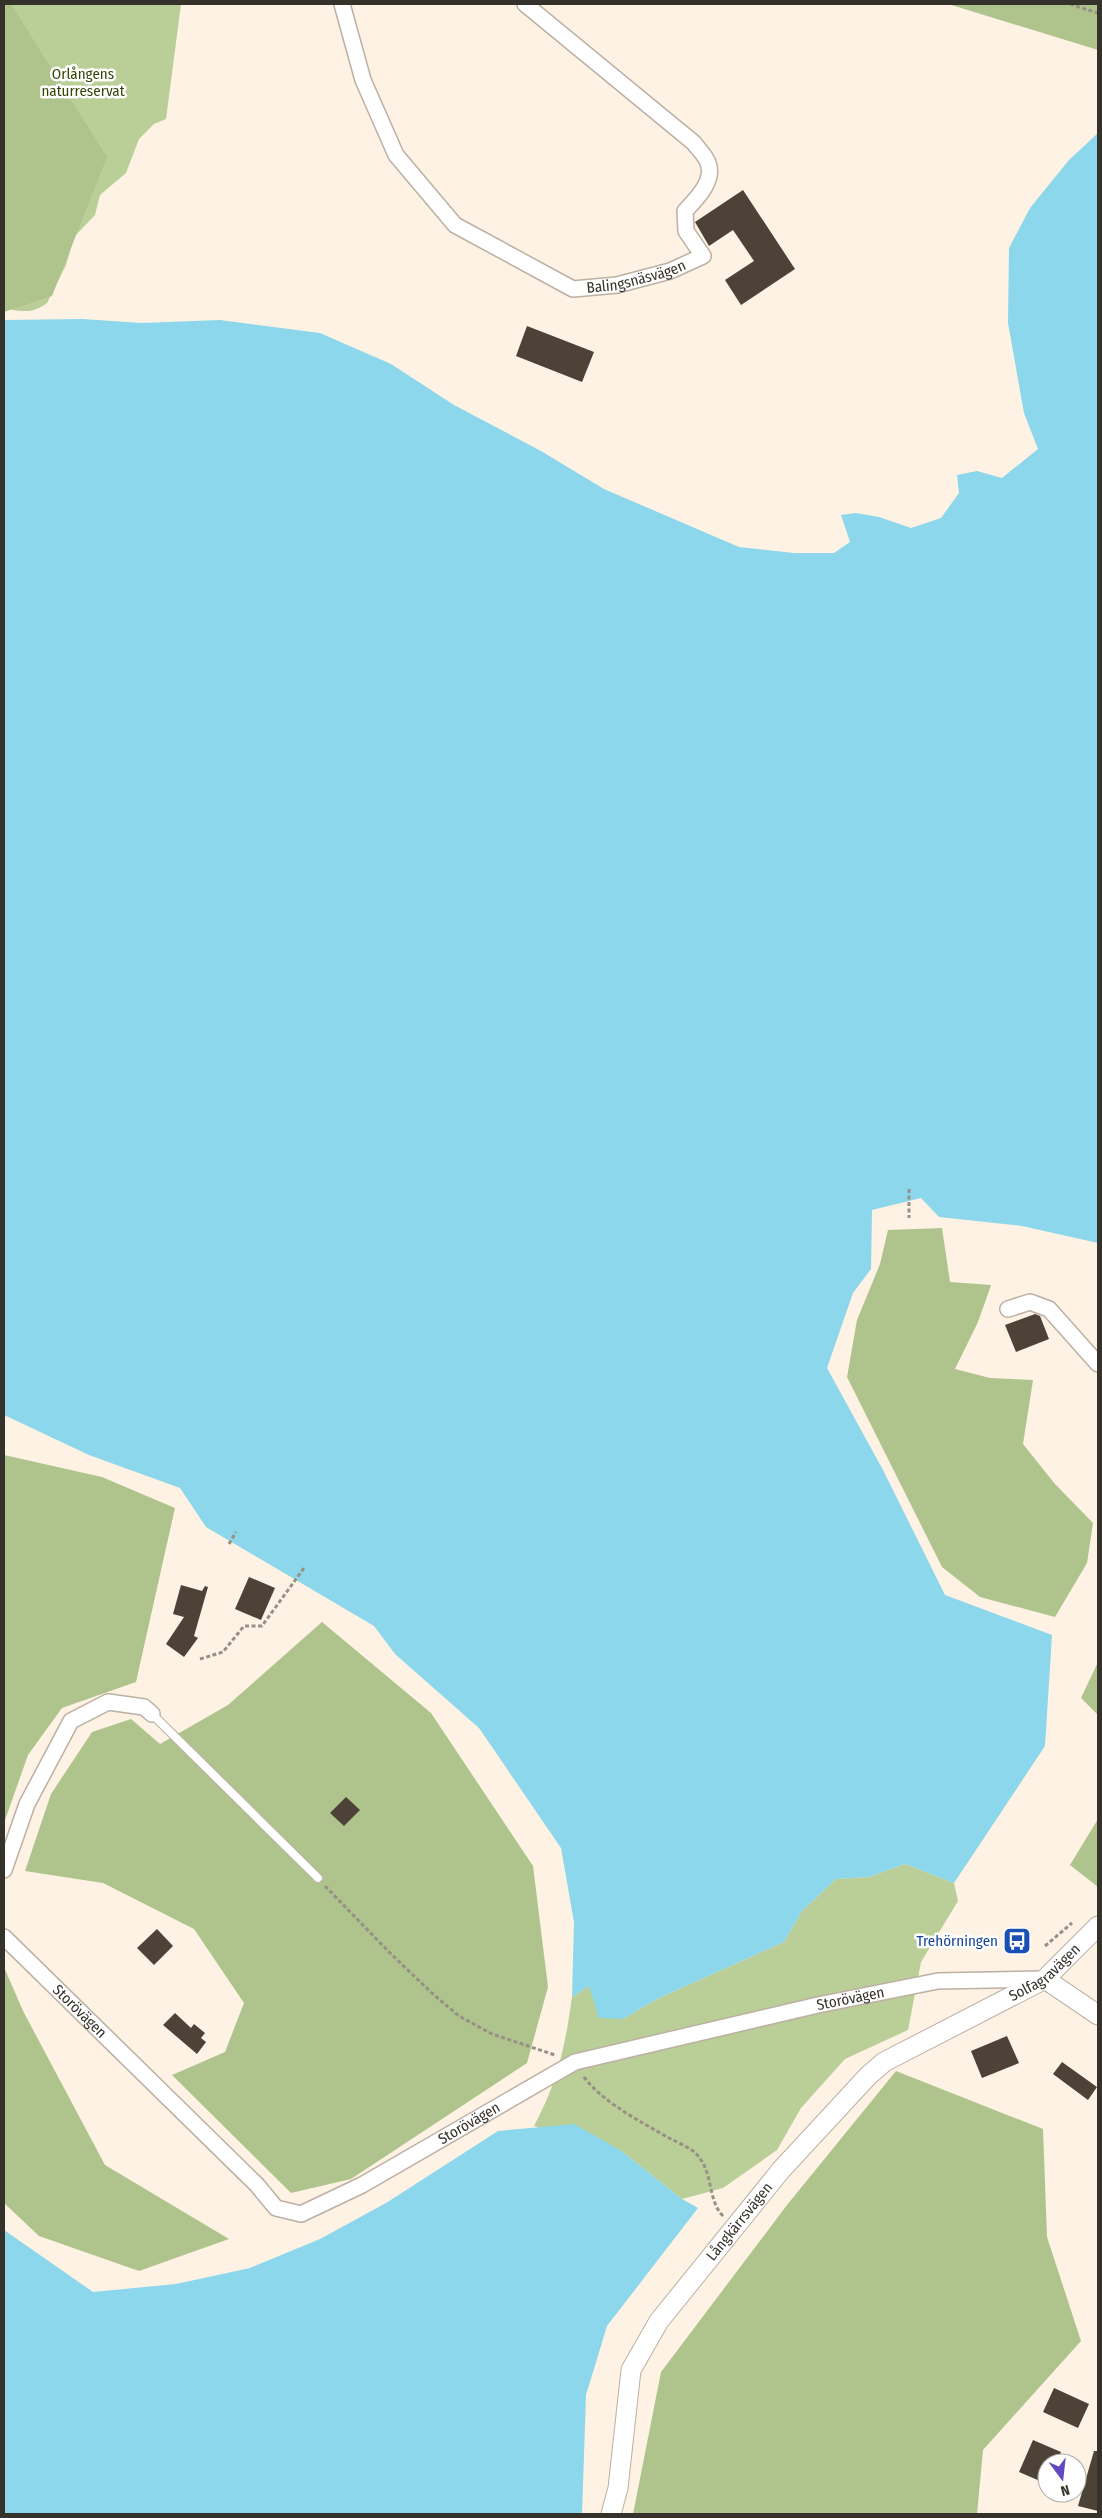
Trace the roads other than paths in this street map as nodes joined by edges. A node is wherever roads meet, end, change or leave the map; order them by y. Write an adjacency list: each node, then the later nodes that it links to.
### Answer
1 (342, 4): 2 (street, Balingsnäsvägen)
2 (525, 4)
3 (1008, 1309): 4 (street)
4 (1098, 1364)
5 (152, 1714): 6 (street); 7 (lane)
6 (4, 1870)
7 (318, 1878)
8 (1098, 1926): 10 (street, Solfagravägen)
9 (4, 1937): 10 (street, Storövägen)
10 (1045, 1979): 11 (street, Solfagravägen); 12 (street)
11 (985, 2010): 13 (street, Långkärrsvägen)
12 (1098, 2015)
13 (611, 2514)

